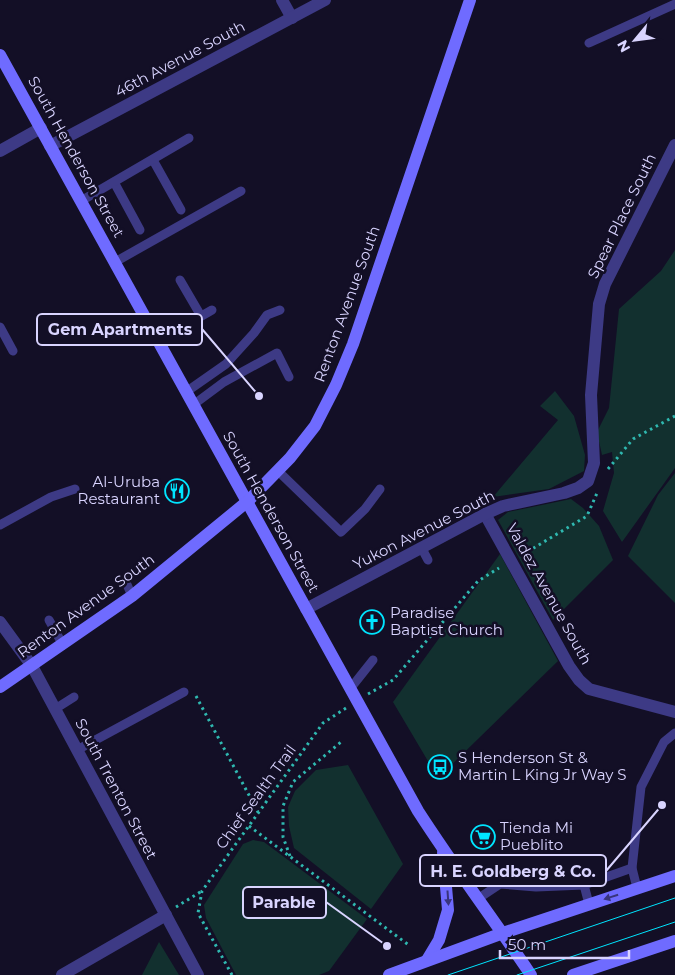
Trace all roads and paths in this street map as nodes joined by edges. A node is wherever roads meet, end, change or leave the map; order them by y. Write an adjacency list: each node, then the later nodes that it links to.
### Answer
1 (282, 0): 5 (street)
2 (325, 0): 5 (street, 46th Avenue South)
3 (470, 0): 30 (main road, Renton Avenue South)
4 (675, 4): 6 (lane)
5 (292, 18): 11 (street, 46th Avenue South)
6 (589, 43)
7 (0, 55): 8 (main road, South Henderson Street)
8 (41, 128): 11 (main road, South Henderson Street); 12 (street)
9 (189, 138): 13 (lane)
10 (675, 145): 31 (street, Spear Place South)
11 (50, 146): 16 (main road, South Henderson Street)
12 (0, 151)
13 (153, 160): 14 (lane); 17 (lane)
14 (114, 182): 16 (lane); 18 (lane)
15 (241, 191): 19 (lane)
16 (82, 201): 19 (main road, South Henderson Street)
17 (181, 210)
18 (140, 230)
19 (115, 262): 25 (main road, South Henderson Street)
20 (180, 280): 23 (lane)
21 (212, 310): 23 (lane)
22 (280, 310): 28 (lane)
23 (201, 316): 25 (lane)
24 (0, 327): 26 (lane)
25 (158, 341): 28 (main road, South Henderson Street)
26 (13, 351)
27 (290, 376): 29 (lane)
28 (186, 392): 29 (main road, South Henderson Street)
29 (193, 404): 34 (main road, South Henderson Street)
30 (278, 471): 33 (lane); 34 (main road, Renton Avenue South)
31 (588, 481): 35 (street, Yukon Avenue South)
32 (75, 489): 36 (lane)
33 (380, 489)
34 (248, 501): 41 (main road, Renton Avenue South); 42 (main road, South Henderson Street)
35 (485, 514): 37 (street, Yukon Avenue South); 39 (street, Valdez Avenue South)
36 (0, 525)
37 (421, 547): 38 (lane); 42 (street, Yukon Avenue South)
38 (428, 560)
39 (512, 561): 49 (path); 54 (street, Valdez Avenue South)
40 (125, 580): 41 (lane)
41 (132, 596): 45 (main road, Renton Avenue South)
42 (306, 609): 50 (main road, South Henderson Street)
43 (49, 620): 45 (lane)
44 (0, 622): 47 (street, South Trenton Street)
45 (63, 645): 47 (main road, Renton Avenue South)
46 (373, 660): 50 (lane)
47 (32, 666): 48 (main road, Renton Avenue South); 53 (street, South Trenton Street)
48 (0, 687)
49 (379, 688)
50 (350, 689): 61 (main road, South Henderson Street)
51 (184, 692): 58 (lane); 59 (path)
52 (74, 698): 53 (lane)
53 (54, 709): 58 (street, South Trenton Street)
54 (675, 712)
55 (330, 718): 59 (path, Chief Sealth Trail)
56 (675, 734): 63 (lane)
57 (341, 742): 62 (path)
58 (77, 750): 71 (street, South Trenton Street)
59 (258, 812): 60 (path, Chief Sealth Trail)
60 (249, 826): 62 (path); 67 (path, Chief Sealth Trail)
61 (443, 849): 68 (main road, South Henderson Street); 75 (main road, one-way to 75)
62 (290, 857): 74 (path)
63 (632, 868): 65 (lane); 66 (lane)
64 (675, 876): 66 (main road)
65 (584, 885): 68 (lane); 70 (lane)
66 (637, 888): 70 (main road, one-way to 70)
67 (202, 891): 69 (path, Chief Sealth Trail); 78 (path, Chief Sealth Trail)
68 (479, 898): 72 (main road, South Henderson Street)
69 (184, 901)
70 (588, 904): 72 (main road)
71 (166, 915): 76 (street); 77 (street, South Trenton Street)
72 (503, 933): 75 (main road); 80 (main road, South Henderson Street)
73 (675, 940): 81 (main road)
74 (410, 946)
75 (426, 960): 79 (main road)
76 (62, 975)
77 (198, 975)
78 (232, 975)
79 (389, 975)
80 (531, 975)
81 (573, 975)

